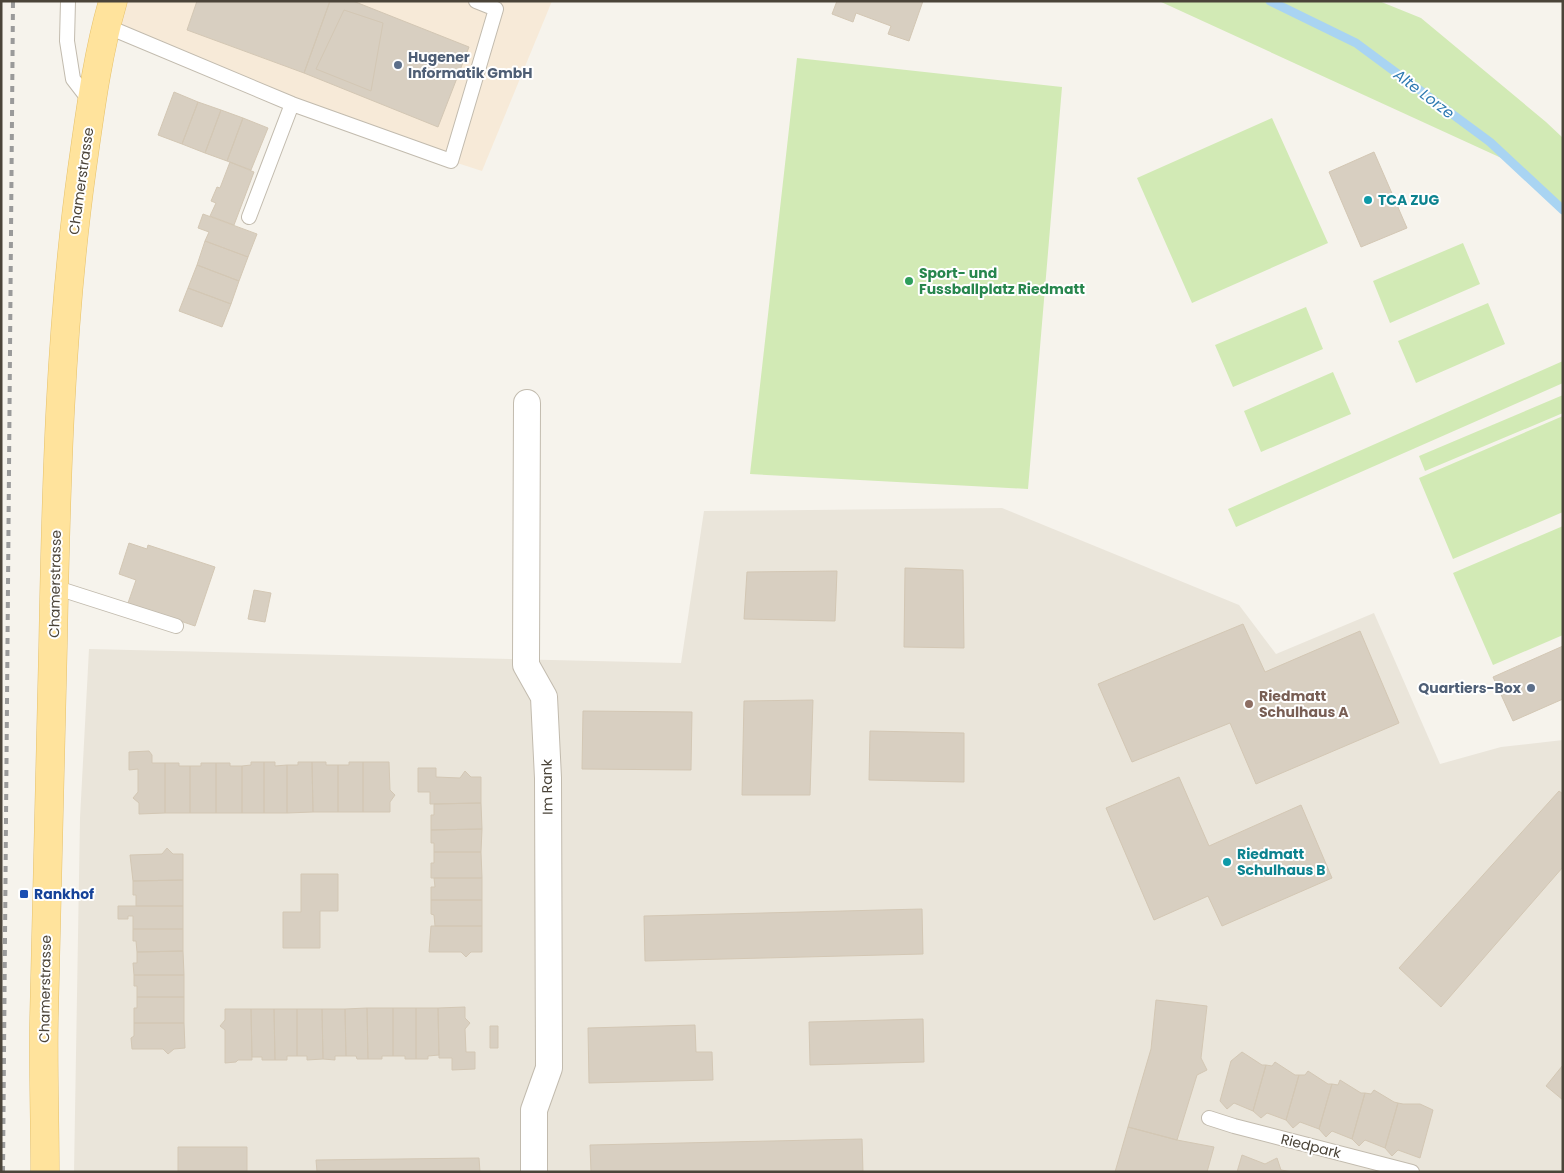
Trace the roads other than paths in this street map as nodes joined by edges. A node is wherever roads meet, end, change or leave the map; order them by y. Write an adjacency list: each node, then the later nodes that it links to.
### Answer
1 (68, 1): 5 (lane)
2 (476, 1): 3 (lane)
3 (498, 5): 6 (lane)
4 (110, 14): 5 (main road, Chamerstrasse); 6 (lane)
5 (92, 103): 9 (main road, Chamerstrasse)
6 (292, 104): 7 (lane)
7 (249, 216)
8 (527, 403): 13 (street, Im Rank)
9 (54, 587): 10 (lane); 12 (main road, Chamerstrasse)
10 (176, 626)
11 (1209, 1118): 14 (lane, Riedpark)
12 (45, 1172)
13 (534, 1172)
14 (1412, 1172)

